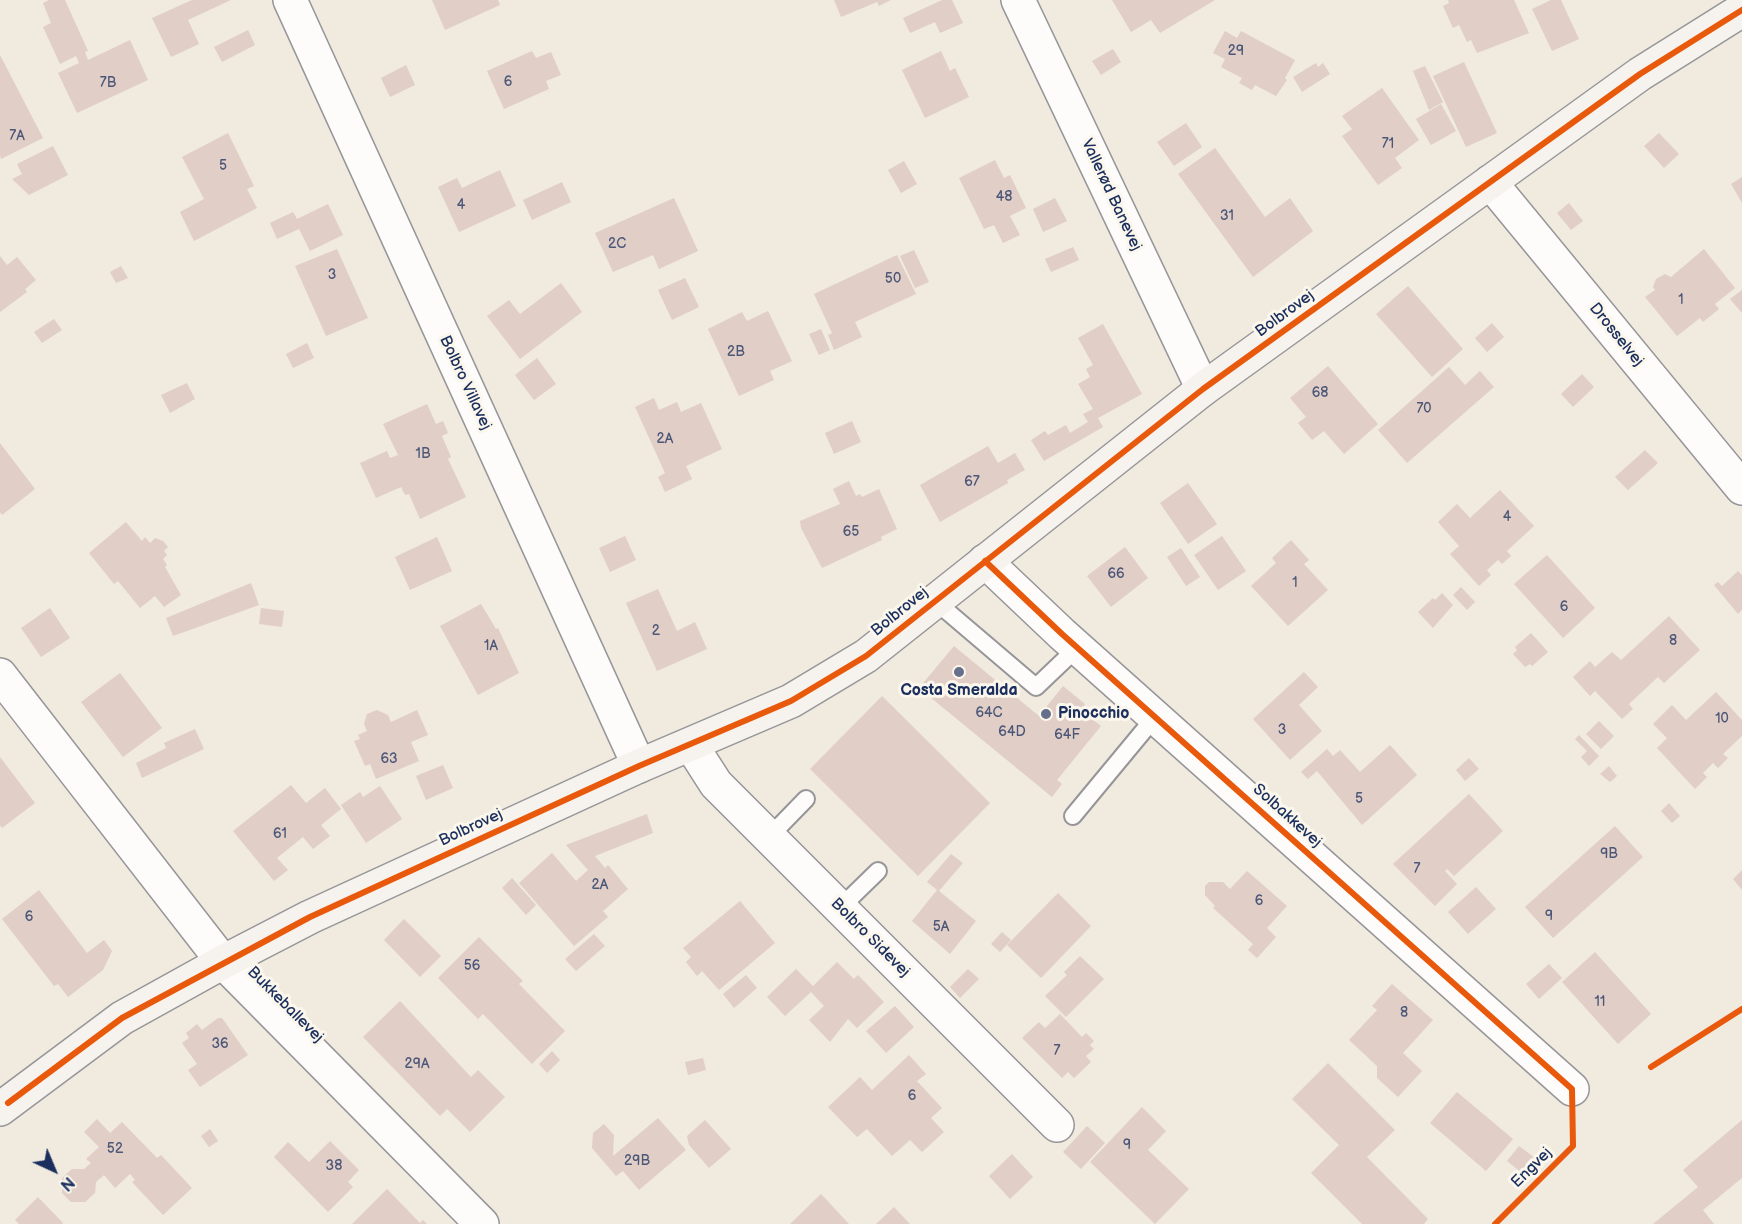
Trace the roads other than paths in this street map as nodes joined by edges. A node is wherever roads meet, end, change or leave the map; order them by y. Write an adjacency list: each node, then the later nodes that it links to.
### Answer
1 (290, 0): 13 (street, Bolbro Villavej)
2 (1018, 0): 5 (street, Vallerød Banevej)
3 (1742, 10): 4 (street, Bolbrovej)
4 (1490, 182): 5 (street, Bolbrovej); 6 (street, Drosselvej)
5 (1203, 389): 7 (street, Bolbrovej)
6 (1742, 488)
7 (985, 561): 8 (street, Bolbrovej); 9 (street, Solbakkevej)
8 (935, 601): 9 (lane); 12 (street, Bolbrovej)
9 (1078, 647): 11 (street, Solbakkevej)
10 (0, 675): 19 (street, Bukkeballevej)
11 (1155, 717): 15 (lane); 20 (street, Solbakkevej)
12 (691, 745): 13 (street, Bolbrovej); 16 (street, Bolbro Sidevej)
13 (639, 766): 19 (street, Bolbrovej)
14 (806, 799): 16 (lane)
15 (1073, 816)
16 (769, 837): 18 (street, Bolbro Sidevej)
17 (878, 871): 18 (lane)
18 (840, 908): 22 (street, Bolbro Sidevej)
19 (223, 962): 21 (street, Bolbrovej); 23 (street, Bukkeballevej)
20 (1572, 1089)
21 (0, 1109)
22 (1057, 1125)
23 (482, 1224)

